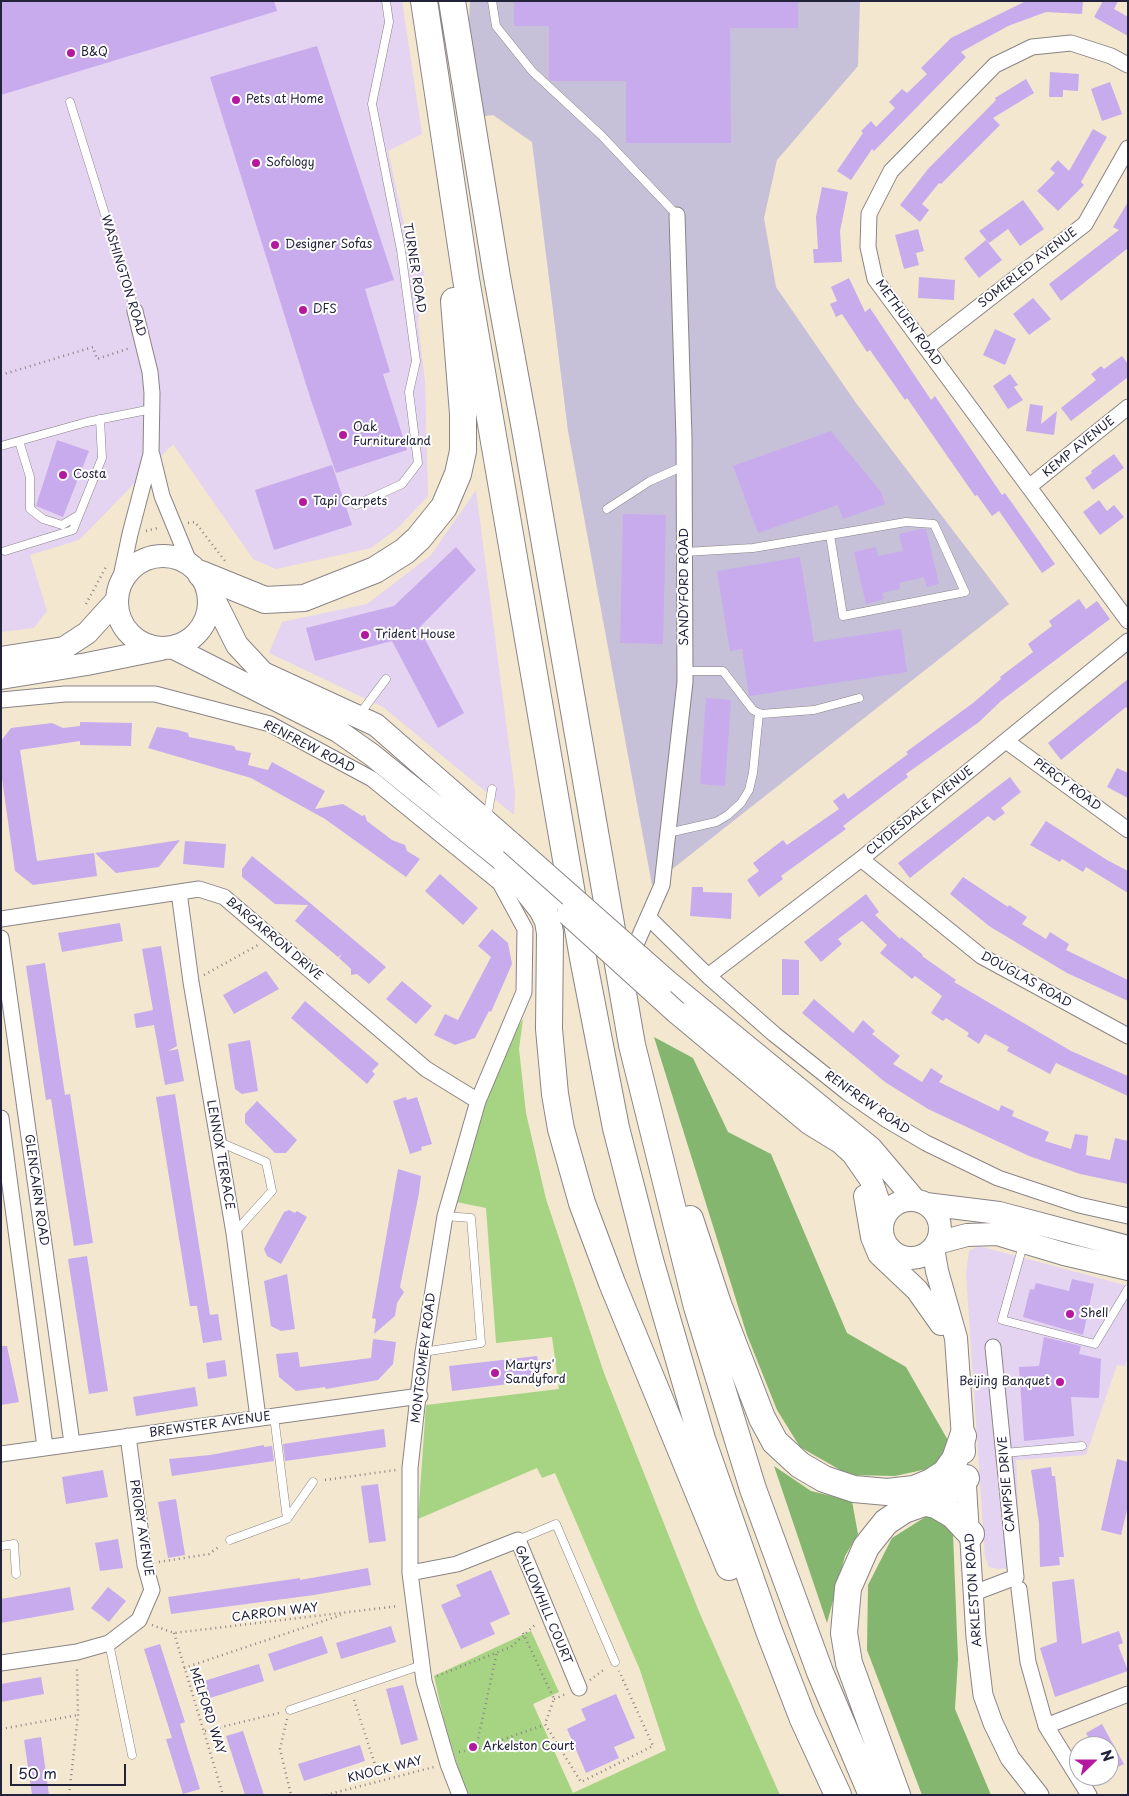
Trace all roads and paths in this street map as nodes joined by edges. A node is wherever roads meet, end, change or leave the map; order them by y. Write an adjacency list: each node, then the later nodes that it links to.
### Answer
1 (386, 1): 22 (lane, TURNER ROAD)
2 (424, 1): 8 (highway)
3 (452, 1): 62 (highway)
4 (492, 1): 9 (lane)
5 (1128, 65): 12 (street, METHUEN ROAD)
6 (70, 102): 10 (lane, WASHINGTON ROAD)
7 (1128, 148): 12 (street, SOMERLED AVENUE)
8 (445, 161): 29 (highway); 141 (highway)
9 (677, 216): 20 (street, SANDYFORD ROAD)
10 (135, 311): 15 (street, WASHINGTON ROAD)
11 (130, 348): 13 (path)
12 (926, 348): 21 (street, METHUEN ROAD)
13 (1, 375)
14 (1128, 407): 21 (street, KEMP AVENUE)
15 (152, 409): 16 (lane); 19 (street, WASHINGTON ROAD)
16 (100, 419): 17 (lane); 24 (lane)
17 (18, 441): 18 (lane); 24 (lane)
18 (5, 445)
19 (152, 454): 29 (street, WASHINGTON ROAD); 30 (street, WASHINGTON ROAD)
20 (684, 466): 23 (lane); 27 (street, SANDYFORD ROAD)
21 (1030, 486): 32 (street, METHUEN ROAD)
22 (356, 504)
23 (607, 509)
24 (79, 515): 26 (lane)
25 (830, 535): 25 (lane); 27 (lane)
26 (4, 551)
27 (685, 552): 36 (street, SANDYFORD ROAD)
28 (108, 562): 31 (path)
29 (200, 575): 30 (main road); 34 (main road); 42 (main road)
30 (118, 593): 34 (main road); 35 (main road)
31 (85, 607)
32 (1128, 621)
33 (1128, 640): 43 (street, CLYDESDALE AVENUE)
34 (167, 648): 37 (main road); 48 (main road)
35 (1, 658)
36 (685, 671): 41 (lane); 47 (street, SANDYFORD ROAD)
37 (1, 678)
38 (386, 679): 42 (lane)
39 (859, 698): 41 (lane)
40 (1, 700): 53 (street, RENFREW ROAD)
41 (759, 713): 47 (lane)
42 (358, 717): 45 (main road)
43 (1006, 741): 46 (street, PERCY ROAD); 49 (street, CLYDESDALE AVENUE)
44 (492, 789): 45 (lane)
45 (486, 823): 48 (main road)
46 (1128, 830)
47 (668, 833): 51 (street, SANDYFORD ROAD)
48 (509, 854): 56 (main road, bridge); 66 (main road, bridge); 140 (highway)
49 (861, 859): 57 (street, CLYDESDALE AVENUE); 61 (street, DOUGLAS ROAD)
50 (179, 892): 52 (street, BARGARRON DRIVE); 54 (street, BARGARRON DRIVE); 58 (street, LENNOX TERRACE)
51 (649, 918): 56 (street, SANDYFORD ROAD); 57 (street, RENFREW ROAD)
52 (1, 919)
53 (526, 929): 64 (street, MONTGOMERY ROAD)
54 (273, 937): 58 (path); 64 (street, BARGARRON DRIVE)
55 (1, 938): 59 (street, GLENCAIRN ROAD)
56 (633, 951): 63 (main road, bridge)
57 (708, 976): 60 (street, RENFREW ROAD)
58 (191, 982): 67 (street, LENNOX TERRACE)
59 (5, 1000): 88 (street, GLENCAIRN ROAD)
60 (774, 1034): 63 (street); 70 (street, RENFREW ROAD)
61 (1128, 1036)
62 (632, 1045): 87 (highway); 142 (highway)
63 (758, 1058): 68 (main road)
64 (478, 1101): 69 (street, MONTGOMERY ROAD)
65 (1, 1118): 90 (street, GLENCAIRN ROAD)
66 (809, 1123): 71 (main road); 79 (main road)
67 (217, 1141): 72 (street, LENNOX TERRACE); 72 (lane)
68 (921, 1202): 71 (main road); 74 (main road); 75 (main road)
69 (446, 1216): 81 (street, MONTGOMERY ROAD); 81 (lane)
70 (1128, 1216)
71 (884, 1217): 76 (main road)
72 (234, 1233): 85 (street, LENNOX TERRACE)
73 (1024, 1242): 74 (main road); 77 (main road); 78 (lane)
74 (935, 1245): 76 (main road); 82 (main road, ARKLESTON ROAD)
75 (1128, 1248)
76 (901, 1257): 79 (main road, ARKLESTON ROAD)
77 (1128, 1269)
78 (1128, 1289)
79 (941, 1324): 82 (main road, ARKLESTON ROAD)
80 (994, 1348): 91 (street, CAMPSIE DRIVE)
81 (423, 1352): 83 (street, MONTGOMERY ROAD)
82 (958, 1371): 87 (main road, ARKLESTON ROAD)
83 (420, 1396): 84 (street, BREWSTER AVENUE); 93 (street, MONTGOMERY ROAD)
84 (274, 1416): 85 (street, BREWSTER AVENUE); 97 (lane)
85 (258, 1418): 86 (street, BREWSTER AVENUE)
86 (128, 1436): 88 (street, BREWSTER AVENUE); 102 (street, PRIORY AVENUE)
87 (963, 1436): 94 (main road, ARKLESTON ROAD)
88 (72, 1443): 90 (street, BREWSTER AVENUE)
89 (1082, 1446): 91 (lane)
90 (45, 1447): 92 (street, BREWSTER AVENUE)
91 (1004, 1453): 106 (street, CAMPSIE DRIVE)
92 (1, 1454)
93 (410, 1468): 95 (path); 103 (street, MONTGOMERY ROAD)
94 (966, 1478): 96 (highway); 98 (street, ARKLESTON ROAD)
95 (313, 1482): 97 (lane)
96 (927, 1503): 98 (highway); 143 (highway)
97 (287, 1519): 99 (lane)
98 (970, 1534): 106 (street, ARKLESTON ROAD)
99 (230, 1540): 102 (path)
100 (518, 1540): 103 (street, GALLOWHILL COURT); 109 (street, GALLOWHILL COURT); 116 (lane)
101 (1, 1546): 104 (lane)
102 (145, 1565): 110 (street, PRIORY AVENUE)
103 (410, 1573): 107 (street, MONTGOMERY ROAD)
104 (16, 1574)
105 (1019, 1589): 128 (street)
106 (974, 1593): 144 (street, ARKLESTON ROAD)
107 (414, 1604): 108 (path, CARRON WAY); 118 (street, MONTGOMERY ROAD)
108 (347, 1613): 111 (path, CARRON WAY); 119 (path)
109 (548, 1615): 112 (path); 121 (street, GALLOWHILL COURT)
110 (139, 1620): 111 (path, CARRON WAY); 113 (street, PRIORY AVENUE)
111 (174, 1633): 119 (path, MELFORD WAY)
112 (523, 1633): 115 (path); 124 (path)
113 (108, 1643): 114 (street, PRIORY AVENUE); 132 (lane)
114 (77, 1652): 117 (street, PRIORY AVENUE); 126 (path)
115 (497, 1652): 120 (path); 131 (path)
116 (615, 1662): 121 (path); 127 (path)
117 (1, 1663)
118 (422, 1665): 120 (street, MONTGOMERY ROAD); 122 (lane)
119 (184, 1668): 130 (path, MELFORD WAY)
120 (424, 1681): 133 (street, MONTGOMERY ROAD)
121 (579, 1688): 124 (path)
122 (351, 1690): 125 (lane); 134 (path)
123 (1128, 1694): 128 (street)
124 (554, 1699): 127 (path)
125 (290, 1710): 130 (path); 137 (path)
126 (78, 1715): 129 (path); 135 (path)
127 (545, 1724): 131 (path, KNOCK WAY)
128 (1046, 1726): 145 (street)
129 (1, 1729)
130 (205, 1730): 136 (path, MELFORD WAY)
131 (476, 1749): 133 (path, KNOCK WAY)
132 (132, 1755)
133 (447, 1759): 134 (path, KNOCK WAY); 139 (street, MONTGOMERY ROAD)
134 (380, 1780): 138 (path, KNOCK WAY)
135 (68, 1795)
136 (223, 1795)
137 (291, 1795)
138 (326, 1795)
139 (460, 1795)
140 (832, 1795)
141 (838, 1795)
142 (872, 1795)
143 (897, 1795)
144 (1039, 1795)
145 (1089, 1795)

